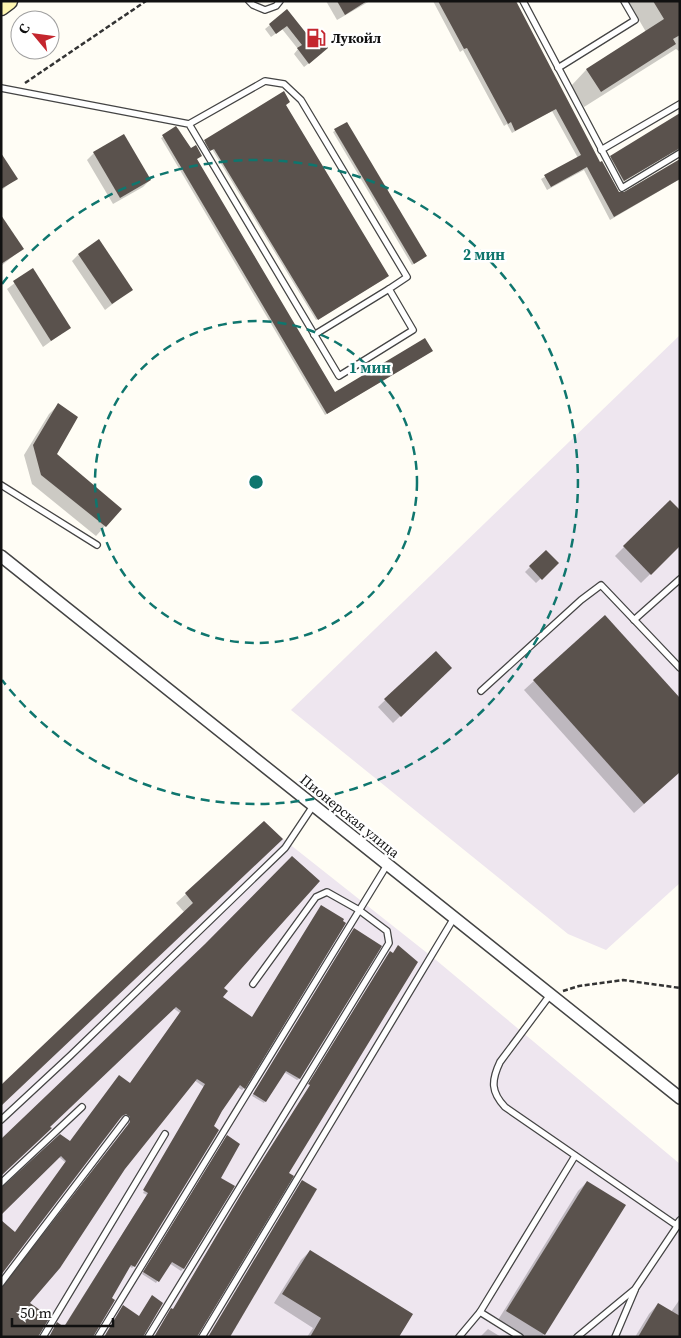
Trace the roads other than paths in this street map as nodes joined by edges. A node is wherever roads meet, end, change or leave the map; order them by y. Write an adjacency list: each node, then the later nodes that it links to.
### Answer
1 (9, 1): 6 (main road)
2 (249, 1): 3 (lane)
3 (280, 1)
4 (523, 1): 7 (lane)
5 (624, 1): 7 (lane)
6 (1, 7)
7 (558, 68): 11 (lane)
8 (1, 88): 10 (lane)
9 (680, 104): 11 (lane)
10 (190, 124): 13 (lane); 14 (lane)
11 (601, 150): 12 (lane)
12 (680, 153)
13 (389, 289): 14 (lane); 14 (lane)
14 (314, 335)
15 (1, 484): 16 (lane)
16 (97, 545)
17 (2, 558): 22 (street, Пионерская улица)
18 (680, 579): 19 (lane)
19 (634, 620): 20 (lane); 21 (lane)
20 (680, 668)
21 (481, 691)
22 (313, 806): 23 (street, Пионерская улица); 31 (lane)
23 (387, 864): 24 (lane); 25 (street, Пионерская улица)
24 (359, 910): 26 (lane); 40 (lane); 41 (lane)
25 (454, 918): 27 (street, Пионерская улица); 42 (lane)
26 (253, 984)
27 (550, 995): 28 (street, Пионерская улица); 33 (lane)
28 (680, 1098)
29 (82, 1107): 34 (lane)
30 (126, 1119): 36 (lane)
31 (1, 1120)
32 (165, 1134): 39 (lane)
33 (575, 1156): 35 (lane); 38 (lane)
34 (1, 1183)
35 (679, 1223): 37 (lane)
36 (1, 1283)
37 (635, 1289): 45 (lane); 46 (lane)
38 (480, 1312): 43 (lane); 44 (lane)
39 (43, 1337)
40 (98, 1337)
41 (148, 1337)
42 (202, 1337)
43 (458, 1337)
44 (520, 1337)
45 (577, 1337)
46 (615, 1337)

